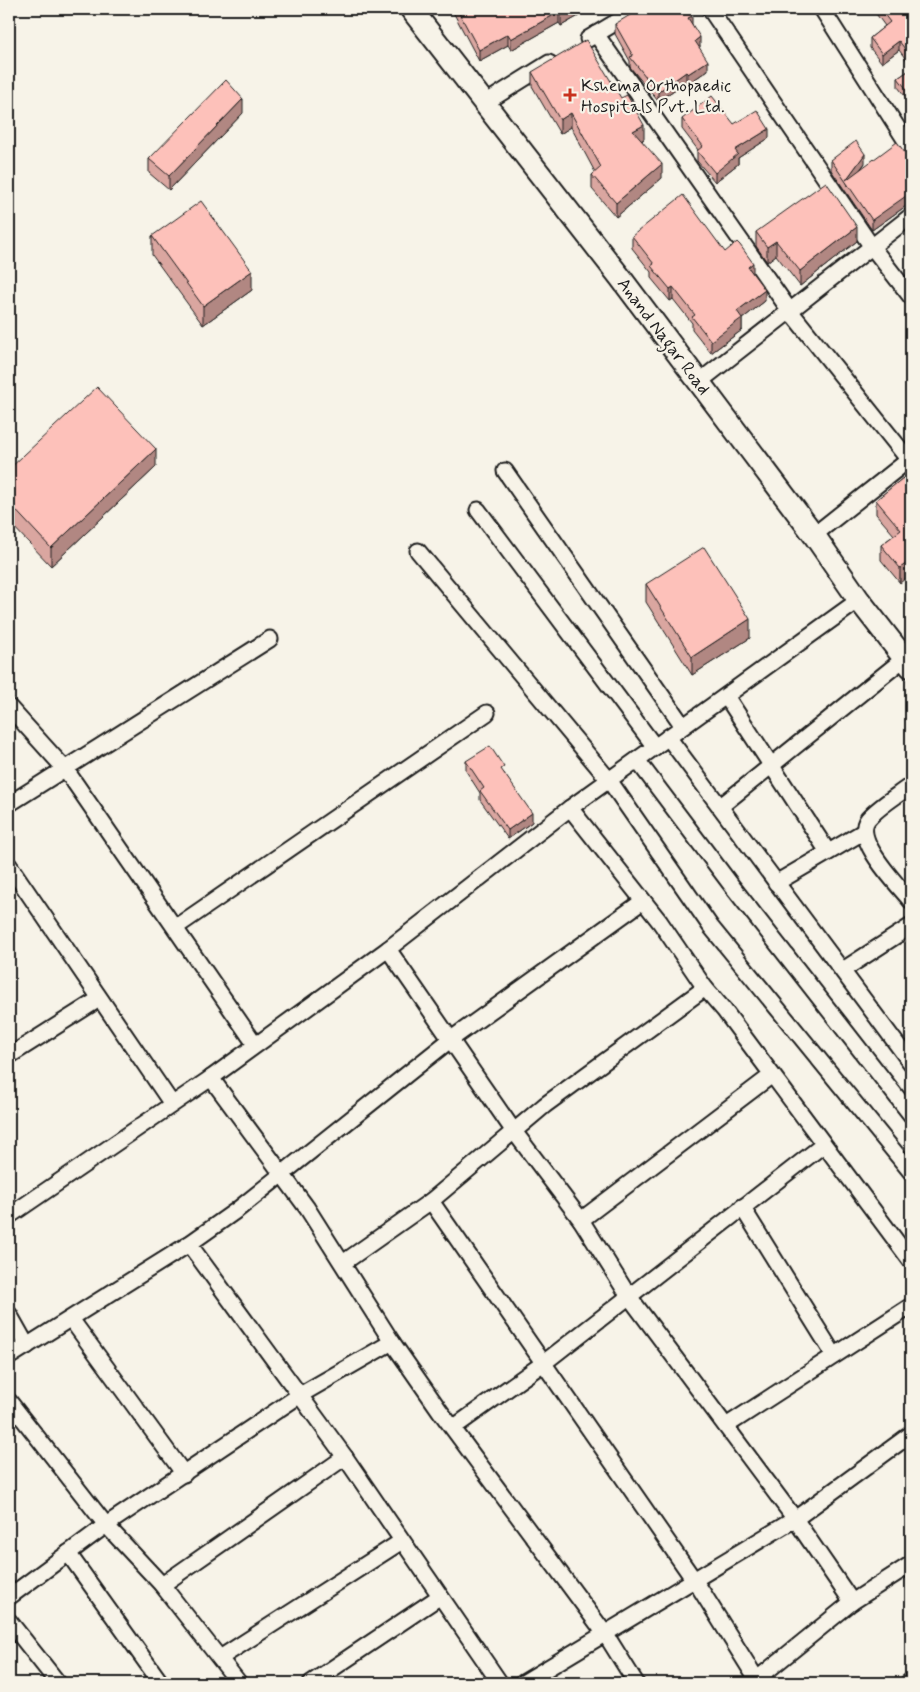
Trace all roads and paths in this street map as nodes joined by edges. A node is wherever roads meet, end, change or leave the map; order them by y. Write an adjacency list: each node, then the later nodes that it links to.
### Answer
1 (411, 9): 6 (street, Anand Nagar Road)
2 (638, 9): 5 (street)
3 (710, 9): 9 (street)
4 (822, 9): 7 (street)
5 (596, 34): 6 (street); 11 (street)
6 (484, 103): 12 (street, Anand Nagar Road)
7 (911, 149)
8 (911, 216): 9 (street)
9 (872, 247): 10 (street); 11 (street)
10 (911, 297)
11 (790, 311): 12 (street); 13 (street)
12 (699, 382): 16 (street, Anand Nagar Road)
13 (910, 459): 16 (street)
14 (505, 471): 24 (street)
15 (478, 510): 26 (street)
16 (814, 535): 18 (street, Anand Nagar Road)
17 (418, 551): 30 (street)
18 (859, 600): 20 (street, Anand Nagar Road); 21 (street)
19 (270, 639): 29 (street)
20 (909, 660): 28 (street)
21 (726, 696): 24 (street); 28 (street)
22 (9, 707): 29 (street)
23 (487, 713): 42 (street)
24 (684, 726): 25 (street)
25 (668, 737): 26 (street); 33 (street)
26 (655, 747): 27 (street)
27 (637, 760): 30 (street); 54 (street)
28 (771, 766): 33 (street); 36 (street)
29 (66, 770): 32 (street); 42 (street)
30 (609, 780): 34 (street); 57 (street)
31 (911, 785): 35 (street)
32 (9, 804)
33 (721, 806): 38 (street)
34 (570, 808): 39 (street); 43 (street)
35 (863, 832): 36 (street); 40 (street)
36 (828, 852): 38 (street)
37 (9, 866): 46 (street)
38 (776, 883): 44 (street)
39 (643, 901): 45 (street); 47 (street)
40 (911, 901)
41 (911, 926): 44 (street)
42 (176, 927): 48 (street)
43 (388, 949): 47 (street); 48 (street)
44 (843, 970): 50 (street)
45 (705, 988): 51 (street); 55 (street)
46 (99, 999): 49 (street); 53 (street)
47 (450, 1040): 55 (street); 58 (street)
48 (255, 1044): 52 (street)
49 (10, 1054)
50 (911, 1063)
51 (772, 1075): 56 (street); 62 (street)
52 (211, 1078): 53 (street); 58 (street)
53 (172, 1104): 61 (street)
54 (911, 1115)
55 (513, 1130): 59 (street); 62 (street)
56 (823, 1145): 60 (street); 64 (street)
57 (911, 1172)
58 (282, 1174): 63 (street); 65 (street)
59 (431, 1201): 65 (street); 74 (street)
60 (742, 1207): 66 (street); 72 (street)
61 (9, 1216)
62 (580, 1220): 66 (street)
63 (189, 1244): 69 (street); 75 (street)
64 (911, 1261)
65 (343, 1263): 70 (street)
66 (628, 1295): 74 (street); 77 (street)
67 (911, 1306): 72 (street)
68 (9, 1314): 71 (street)
69 (71, 1319): 71 (street); 81 (street)
70 (392, 1342): 75 (street); 78 (street)
71 (27, 1346): 73 (street)
72 (834, 1355): 77 (street)
73 (9, 1357)
74 (545, 1362): 78 (street); 87 (street)
75 (300, 1395): 80 (street); 81 (street)
76 (9, 1401): 83 (street)
77 (726, 1426): 82 (street)
78 (453, 1428): 93 (street)
79 (911, 1434): 82 (street)
80 (345, 1457): 84 (street); 88 (street)
81 (184, 1474): 83 (street)
82 (795, 1519): 87 (street); 91 (street)
83 (106, 1525): 85 (street); 88 (street)
84 (402, 1541): 89 (street); 94 (street)
85 (68, 1553): 90 (street); 98 (street)
86 (911, 1564): 91 (street)
87 (694, 1581): 93 (street); 95 (street)
88 (162, 1585): 94 (street)
89 (439, 1597): 100 (street); 101 (street)
90 (9, 1598)
91 (852, 1602): 95 (street)
92 (9, 1621): 97 (street)
93 (606, 1635): 102 (street); 103 (street)
94 (220, 1658): 99 (street)
95 (758, 1681)
96 (911, 1681): 104 (street)
97 (58, 1683)
98 (161, 1683)
99 (239, 1683)
100 (310, 1683)
101 (500, 1683)
102 (523, 1683)
103 (636, 1683)
104 (908, 1683)

